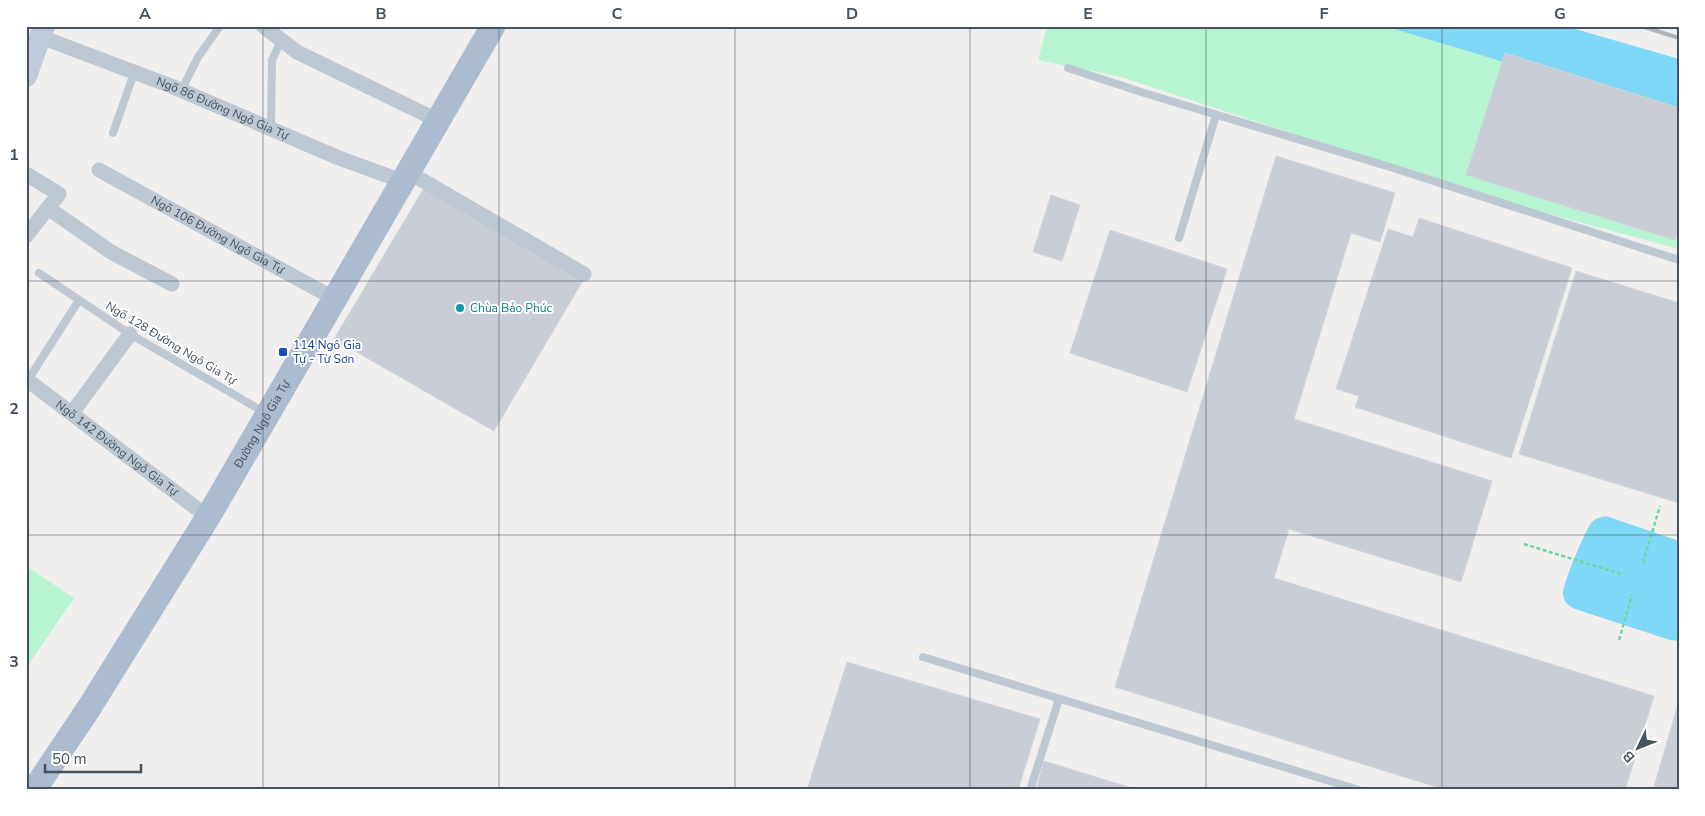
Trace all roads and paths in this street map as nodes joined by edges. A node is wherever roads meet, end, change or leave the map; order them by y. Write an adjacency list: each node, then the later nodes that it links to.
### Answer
1 (220, 26): 9 (lane)
2 (263, 26): 5 (street)
3 (493, 26): 11 (main road, Đường Ngô Gia Tự)
4 (41, 30): 7 (street, Ngõ 86 Đường Ngô Gia Tự); 8 (street)
5 (281, 41): 11 (street); 12 (lane)
6 (1068, 68): 10 (lane)
7 (134, 73): 9 (street, Ngõ 86 Đường Ngô Gia Tự); 13 (lane)
8 (26, 76)
9 (181, 91): 12 (street, Ngõ 86 Đường Ngô Gia Tự)
10 (1216, 115): 19 (lane); 20 (lane)
11 (437, 120): 16 (main road, Đường Ngô Gia Tự)
12 (271, 129): 16 (street, Ngõ 86 Đường Ngô Gia Tự)
13 (113, 133)
14 (99, 170): 24 (street, Ngõ 106 Đường Ngô Gia Tự)
15 (26, 174): 17 (street)
16 (405, 176): 22 (street, Ngõ 86 Đường Ngô Gia Tự); 24 (main road, Đường Ngô Gia Tự)
17 (48, 208): 18 (street); 23 (street)
18 (26, 236)
19 (1179, 238)
20 (1679, 260)
21 (39, 273): 25 (lane, Ngõ 128 Đường Ngô Gia Tự)
22 (584, 274)
23 (172, 284)
24 (335, 299): 29 (main road, Đường Ngô Gia Tự)
25 (79, 300): 26 (lane, Ngõ 128 Đường Ngô Gia Tự); 27 (lane)
26 (130, 334): 28 (street); 29 (lane, Ngõ 128 Đường Ngô Gia Tự)
27 (27, 379): 28 (street, Ngõ 142 Đường Ngô Gia Tự)
28 (72, 413): 31 (street, Ngõ 142 Đường Ngô Gia Tự)
29 (268, 414): 31 (main road, Đường Ngô Gia Tự)
30 (1660, 506): 33 (path)
31 (208, 517): 39 (main road, Đường Ngô Gia Tự)
32 (1524, 544): 34 (path)
33 (1643, 563)
34 (1621, 574)
35 (1632, 595): 36 (path)
36 (1619, 640)
37 (923, 657): 38 (lane)
38 (1059, 699): 40 (lane); 41 (lane)
39 (34, 790)
40 (1030, 790)
41 (1359, 790)

